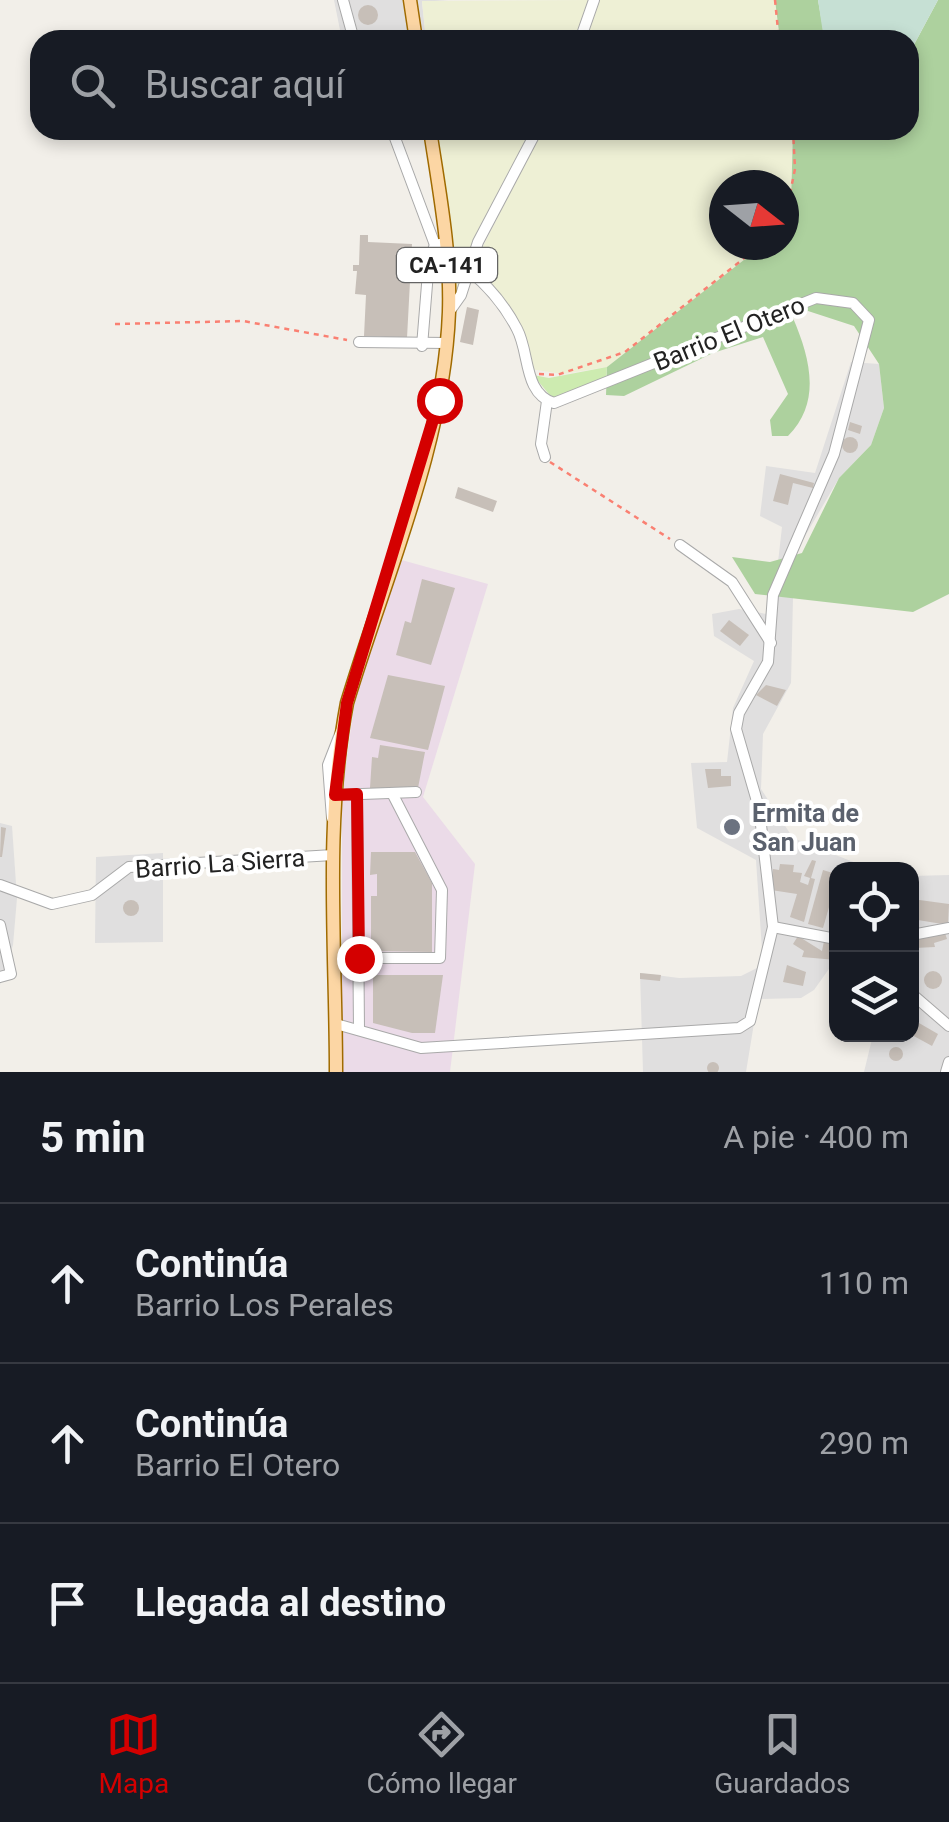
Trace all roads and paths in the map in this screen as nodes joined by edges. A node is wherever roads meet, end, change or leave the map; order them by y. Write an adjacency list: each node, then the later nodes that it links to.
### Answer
1 (343, 0): 5 (street)
2 (410, 0): 6 (main road)
3 (594, 0): 7 (street)
4 (775, 0): 8 (path)
5 (351, 30)
6 (414, 30)
7 (584, 30)
8 (779, 30)
9 (396, 140): 14 (street)
10 (431, 140): 14 (main road, CA-141)
11 (532, 140): 16 (street)
12 (794, 140): 13 (path)
13 (796, 170)
14 (440, 244): 17 (main road, CA-141); 21 (street)
15 (741, 260): 22 (path)
16 (467, 269): 17 (street); 22 (street)
17 (449, 313): 20 (main road, CA-141)
18 (116, 324): 19 (path)
19 (359, 342): 21 (street)
20 (446, 344): 21 (street); 27 (main road, CA-141)
21 (422, 346)
22 (528, 370): 23 (street)
23 (546, 401): 24 (street); 26 (street, Barrio El Otero)
24 (545, 456): 25 (path)
25 (680, 544): 26 (street)
26 (772, 644): 36 (street, Barrio El Otero)
27 (342, 728): 31 (main road, CA-141); 32 (street)
28 (392, 792): 29 (street); 30 (street); 40 (street)
29 (416, 792)
30 (357, 794): 31 (street); 40 (street)
31 (335, 795): 32 (main road, CA-141)
32 (334, 823): 33 (main road, CA-141)
33 (334, 856): 34 (street, Barrio La Sierra); 43 (main road, CA-141)
34 (0, 886)
35 (0, 925): 41 (street)
36 (773, 927): 39 (street); 45 (street, Barrio El Otero)
37 (949, 928): 38 (street)
38 (919, 934)
39 (829, 938)
40 (359, 958): 45 (street)
41 (0, 977)
42 (919, 1000): 44 (street)
43 (336, 1024): 45 (street, Barrio El Otero); 47 (main road, CA-141)
44 (949, 1026)
45 (359, 1030)
46 (949, 1062): 48 (street)
47 (336, 1072)
48 (946, 1072)

